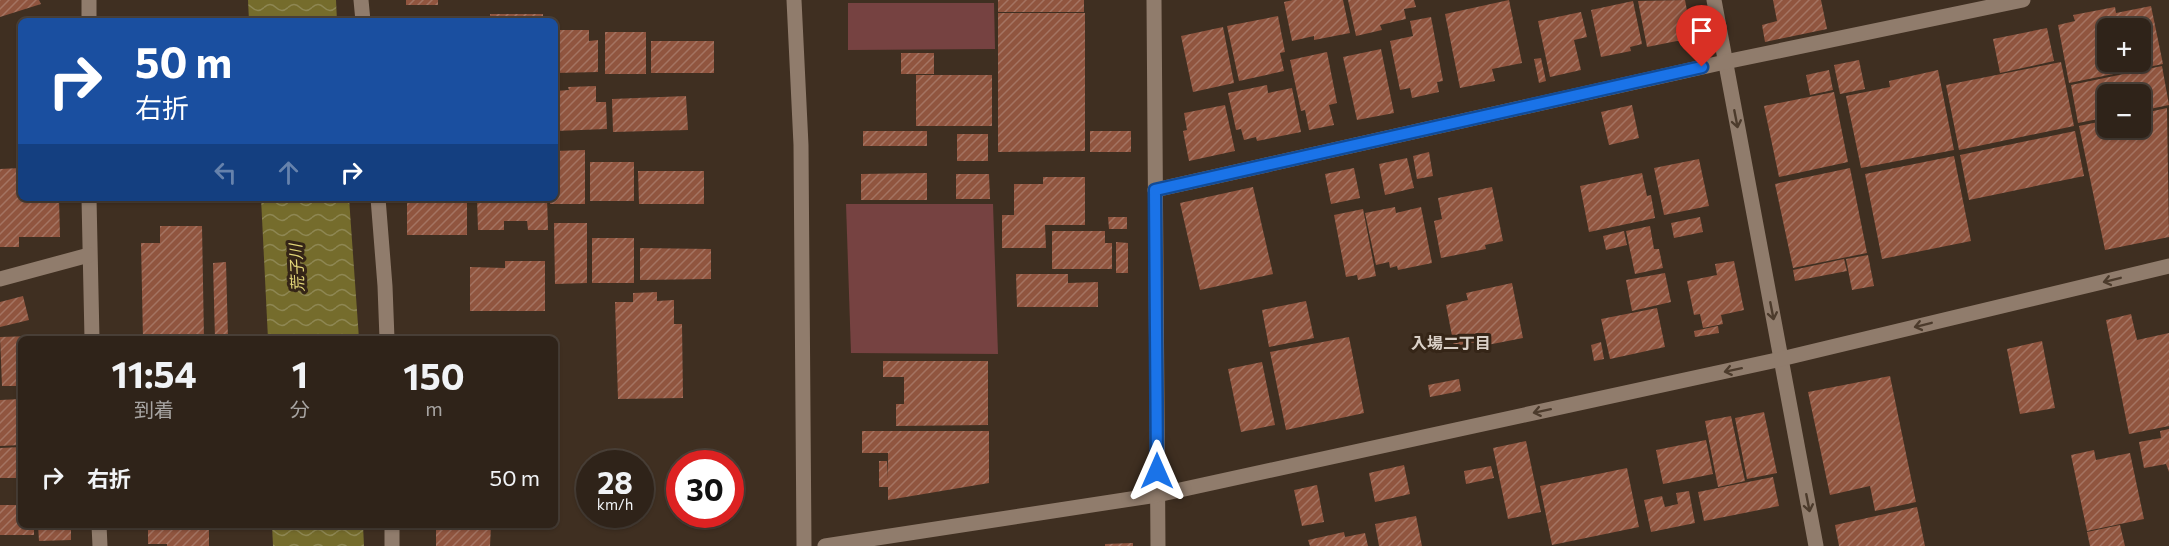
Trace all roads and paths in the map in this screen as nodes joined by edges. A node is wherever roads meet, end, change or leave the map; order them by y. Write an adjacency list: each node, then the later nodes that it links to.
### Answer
1 (88, 0): 7 (street)
2 (361, 0): 8 (street)
3 (794, 0): 24 (street)
4 (1154, 0): 10 (street)
5 (1714, 0): 9 (street)
6 (2023, 0): 9 (street)
7 (89, 18)
8 (363, 18)
9 (1725, 62): 10 (street); 18 (street, one-way to 18)
10 (1155, 190): 19 (street)
11 (89, 201): 13 (street)
12 (378, 201): 17 (street)
13 (89, 255): 15 (street); 16 (street)
14 (2169, 266): 18 (street, one-way to 18)
15 (0, 279)
16 (92, 336)
17 (387, 336)
18 (1781, 359): 19 (street, one-way to 19); 27 (street, one-way to 27)
19 (1157, 495): 25 (street); 26 (street)
20 (99, 528): 22 (street)
21 (392, 528): 23 (street)
22 (100, 546)
23 (392, 546)
24 (804, 546)
25 (825, 546)
26 (1158, 546)
27 (1816, 546)

